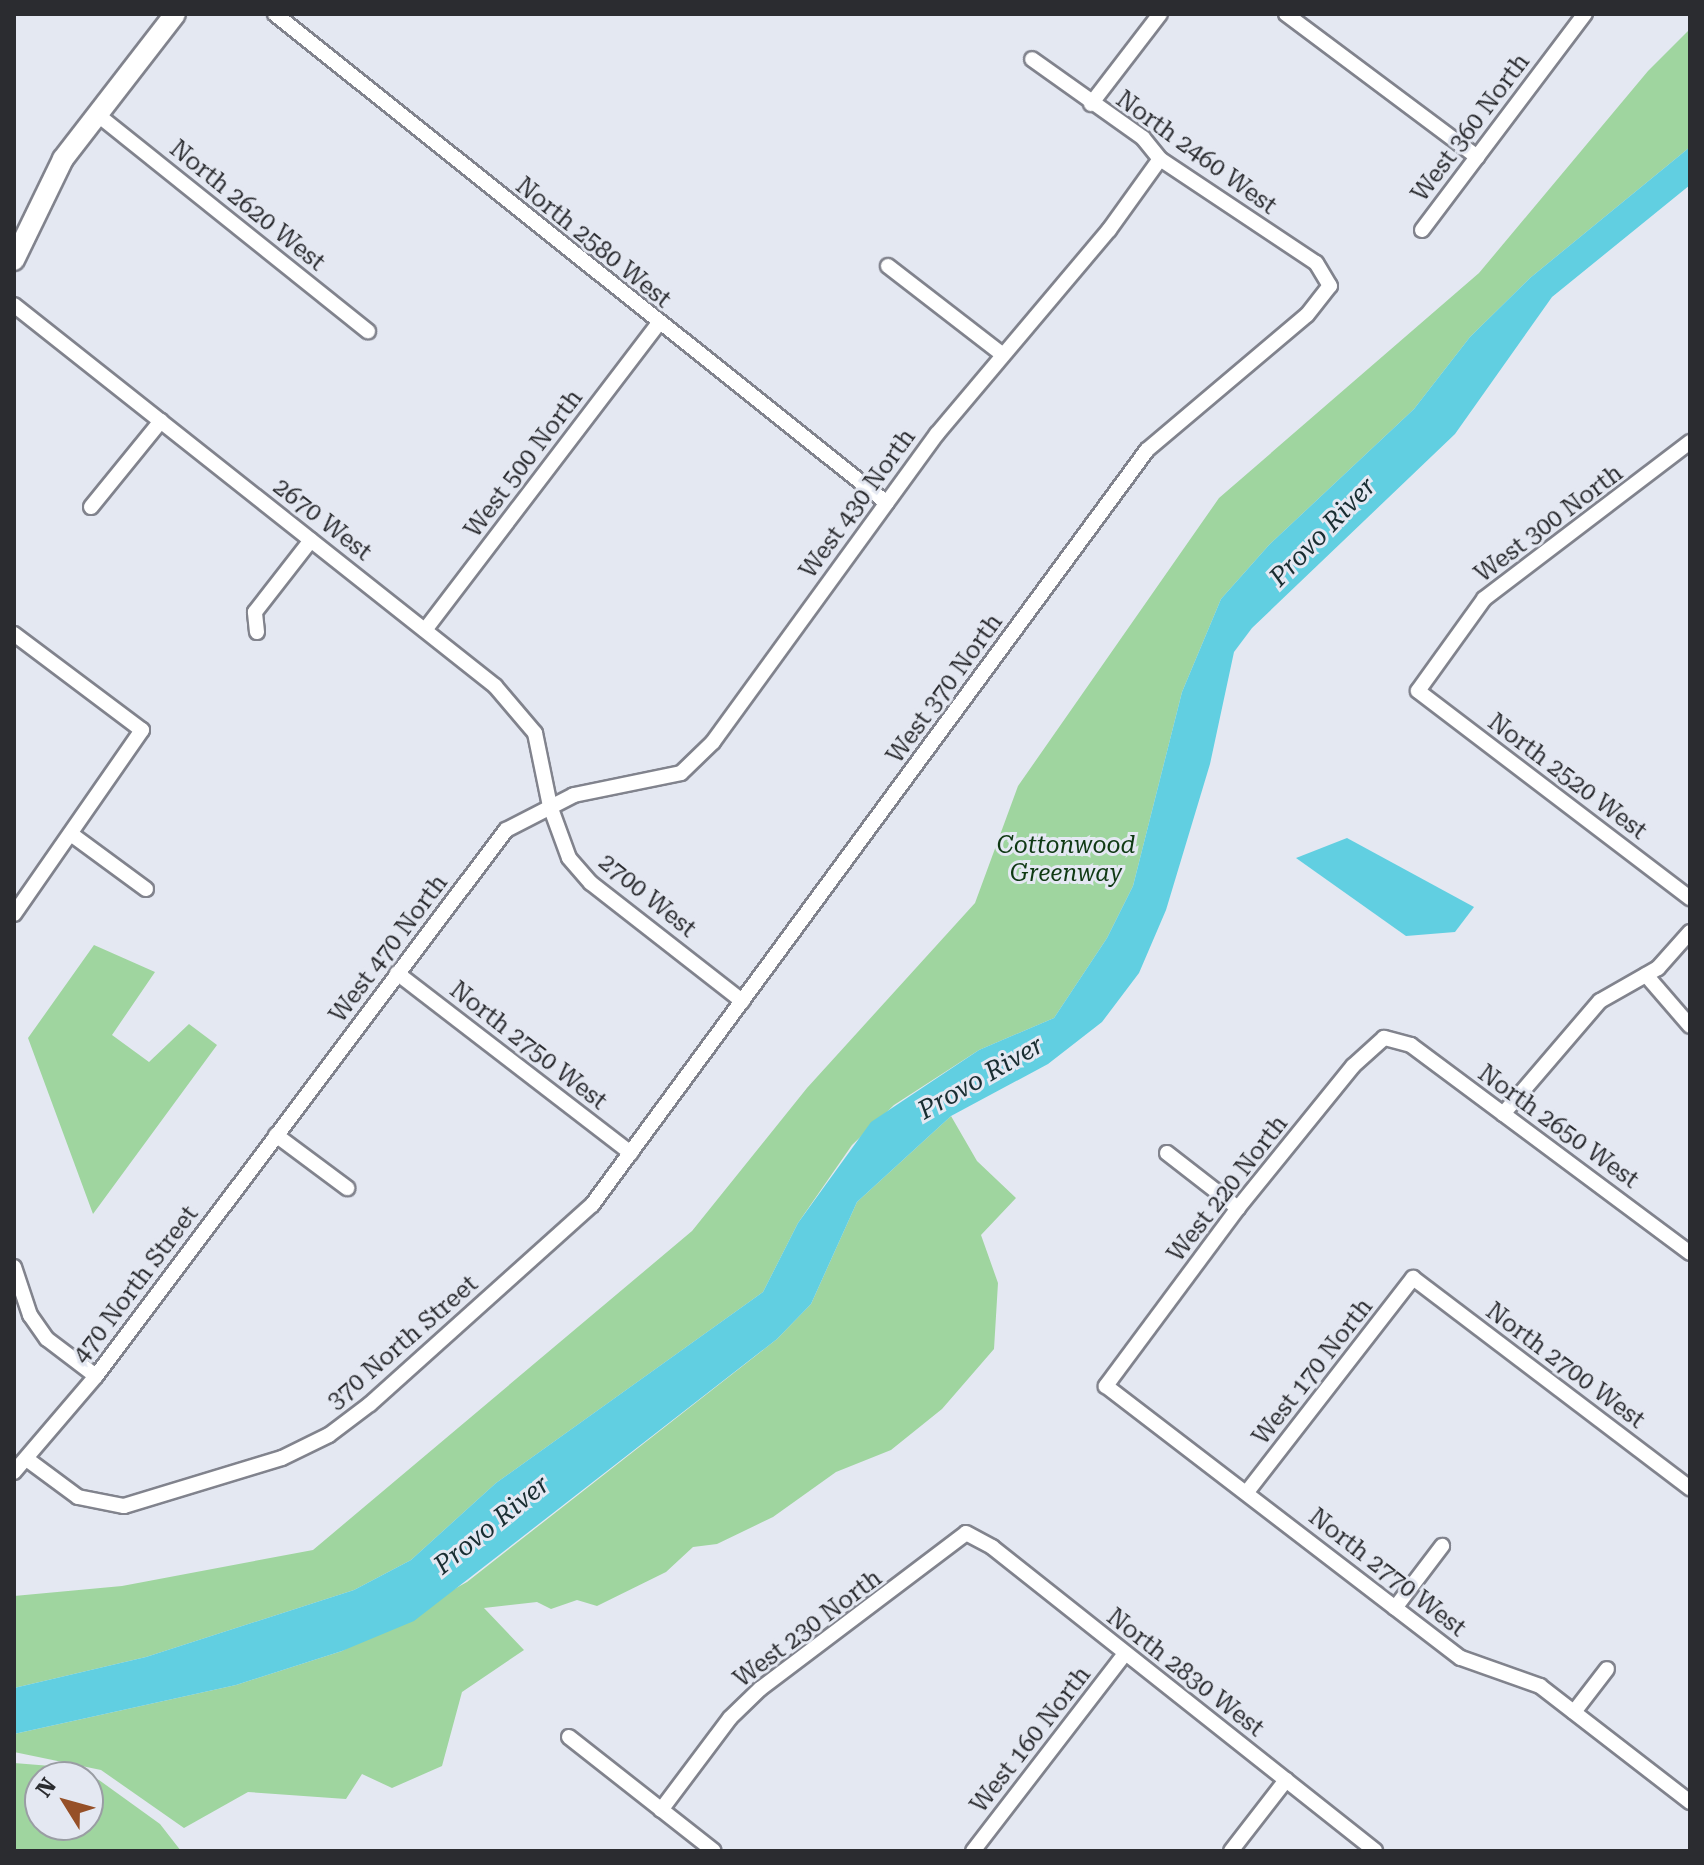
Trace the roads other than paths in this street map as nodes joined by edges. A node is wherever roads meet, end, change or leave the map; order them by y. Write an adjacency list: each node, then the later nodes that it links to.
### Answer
1 (175, 14): 8 (street)
2 (275, 14): 16 (street, North 2580 West)
3 (1160, 14): 7 (street)
4 (1286, 14): 9 (street)
5 (1580, 16): 9 (street, West 360 North)
6 (1032, 59): 7 (street, North 2460 West)
7 (1091, 104): 10 (street, North 2460 West)
8 (98, 115): 12 (street); 17 (street, North 2620 West)
9 (1477, 157): 11 (street, West 360 North)
10 (1160, 159): 14 (street, North 2460 West); 18 (street, West 430 North)
11 (1422, 230)
12 (14, 260)
13 (888, 266): 18 (street)
14 (1330, 286): 36 (street, West 370 North)
15 (14, 305): 19 (street, 2670 West)
16 (658, 324): 21 (street, North 2580 West); 24 (street, West 500 North)
17 (368, 331)
18 (1003, 355): 21 (street, West 430 North)
19 (161, 421): 22 (street); 23 (street, 2670 West)
20 (1690, 442): 27 (street, West 300 North)
21 (887, 503): 28 (street, West 430 North)
22 (91, 507)
23 (311, 540): 24 (street, 2670 West); 25 (street)
24 (425, 630): 28 (street, 2670 West)
25 (257, 632)
26 (14, 634): 29 (street)
27 (1418, 691): 31 (street, North 2520 West)
28 (550, 806): 34 (street, West 470 North); 36 (street, 2700 West)
29 (71, 834): 30 (street); 32 (street)
30 (146, 889)
31 (1690, 898)
32 (14, 914)
33 (1690, 932): 35 (street)
34 (397, 973): 40 (street, West 470 North); 41 (street, North 2750 West)
35 (1646, 975): 37 (street); 39 (street)
36 (742, 1001): 41 (street, West 370 North)
37 (1690, 1026)
38 (1397, 1040): 39 (street, North 2650 West); 44 (street, West 220 North)
39 (1503, 1114): 45 (street, North 2650 West)
40 (276, 1135): 43 (street); 48 (street, 470 North Street)
41 (631, 1153): 50 (street, 370 North Street)
42 (1167, 1153): 44 (street)
43 (347, 1188)
44 (1238, 1208): 49 (street, West 220 North)
45 (1690, 1253)
46 (14, 1267): 48 (street)
47 (1413, 1278): 52 (street, North 2700 West); 53 (street, West 170 North)
48 (96, 1376): 50 (street, 470 North Street)
49 (1106, 1386): 53 (street, North 2770 West)
50 (28, 1460): 51 (street)
51 (14, 1472)
52 (1690, 1488)
53 (1247, 1492): 56 (street, North 2770 West)
54 (966, 1533): 57 (street, North 2830 West); 63 (street, West 230 North)
55 (1442, 1546): 56 (street)
56 (1395, 1608): 59 (street, North 2770 West)
57 (1124, 1655): 61 (street, North 2830 West); 65 (street, West 160 North)
58 (1607, 1669): 59 (street)
59 (1574, 1712): 62 (street, North 2770 West)
60 (569, 1737): 63 (street)
61 (1286, 1780): 66 (street); 67 (street, North 2830 West)
62 (1690, 1802)
63 (661, 1810): 64 (street)
64 (714, 1851)
65 (973, 1851)
66 (1231, 1851)
67 (1375, 1851)

